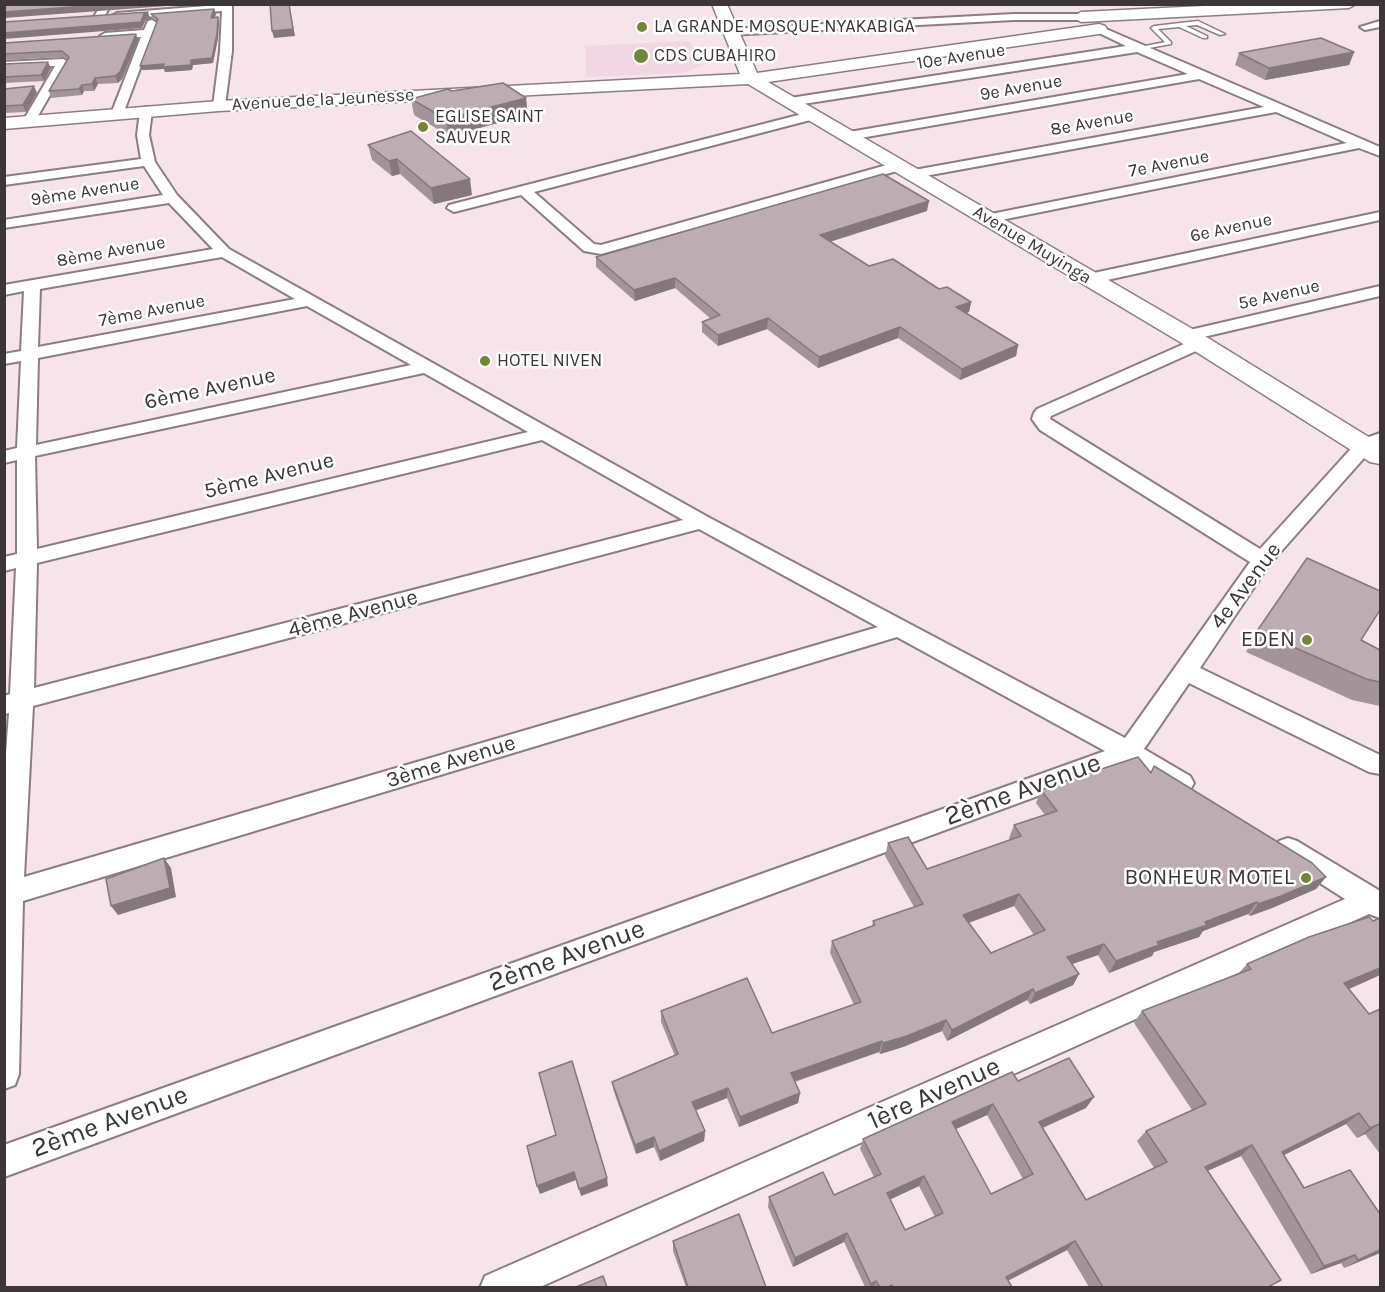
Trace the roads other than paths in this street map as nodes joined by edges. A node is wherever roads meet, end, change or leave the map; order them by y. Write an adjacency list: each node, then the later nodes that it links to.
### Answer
1 (106, 4): 7 (street)
2 (719, 4): 14 (street)
3 (1064, 4): 8 (street)
4 (1349, 4): 8 (street)
5 (227, 6): 6 (street); 24 (street)
6 (156, 15): 7 (street); 15 (street)
7 (99, 17): 9 (street)
8 (1081, 17): 13 (street); 14 (street)
9 (88, 18)
10 (1380, 24): 12 (street)
11 (1179, 25): 16 (lane); 18 (lane); 19 (lane)
12 (1365, 27)
13 (1099, 29): 19 (street); 22 (street, Avenue de la Jeunesse)
14 (729, 32): 22 (street)
15 (147, 33): 17 (street); 27 (street)
16 (1222, 34)
17 (88, 38)
18 (1205, 38)
19 (1138, 48): 21 (street); 23 (street, 10e Avenue)
20 (4, 65): 29 (street)
21 (1200, 75): 25 (street); 31 (street, 9e Avenue)
22 (751, 80): 23 (street, Avenue Muyinga); 24 (street, Avenue de la Jeunesse)
23 (790, 102): 28 (street, Avenue Muyinga)
24 (219, 106): 26 (street, Avenue de la Jeunesse)
25 (1276, 108): 32 (street); 35 (street, 8e Avenue)
26 (146, 111): 27 (street, Avenue de la Jeunesse); 34 (street)
27 (117, 114): 29 (street, Avenue de la Jeunesse)
28 (814, 115): 31 (street, Avenue Muyinga); 37 (street)
29 (29, 121): 30 (street, Avenue de la Jeunesse)
30 (4, 124)
31 (849, 136): 35 (street, Avenue Muyinga)
32 (1359, 144): 33 (street); 41 (street, 7e Avenue)
33 (1380, 152)
34 (148, 162): 36 (street); 38 (street)
35 (907, 170): 37 (street, 8e Avenue); 41 (street, Avenue Muyinga)
36 (4, 181)
37 (524, 190): 39 (street)
38 (172, 198): 42 (street, 9ème Avenue); 43 (street)
39 (454, 208)
40 (1380, 216): 44 (street, 6e Avenue)
41 (986, 219): 44 (street, Avenue Muyinga)
42 (4, 224)
43 (224, 252): 45 (street, 8ème Avenue); 48 (street)
44 (1089, 279): 49 (street, Avenue Muyinga)
45 (32, 285): 46 (street, 8ème Avenue); 50 (street)
46 (4, 290)
47 (1380, 291): 49 (street, 5e Avenue)
48 (308, 301): 50 (street, 7ème Avenue); 52 (street)
49 (1193, 339): 54 (street, Avenue Muyinga); 57 (street, 5e Avenue)
50 (30, 354): 51 (street, 7ème Avenue); 55 (street)
51 (4, 359)
52 (426, 367): 53 (street); 55 (street, 6ème Avenue)
53 (544, 434): 56 (street); 58 (street, 5ème Avenue)
54 (1375, 446): 57 (street, 4e Avenue)
55 (15, 455): 58 (street)
56 (701, 522): 59 (street); 61 (street, 4ème Avenue)
57 (1262, 560): 60 (street, 4e Avenue)
58 (16, 561): 61 (street)
59 (897, 629): 62 (street); 66 (street, 3ème Avenue)
60 (1184, 670): 62 (street, 4e Avenue); 63 (street)
61 (13, 703): 66 (street)
62 (1129, 752): 64 (street); 69 (street, 2ème Avenue)
63 (1378, 765)
64 (1199, 795)
65 (1270, 838): 67 (street)
66 (8, 894): 68 (street)
67 (1376, 903): 70 (street, 1ère Avenue)
68 (4, 1074)
69 (4, 1161)
70 (497, 1287)

